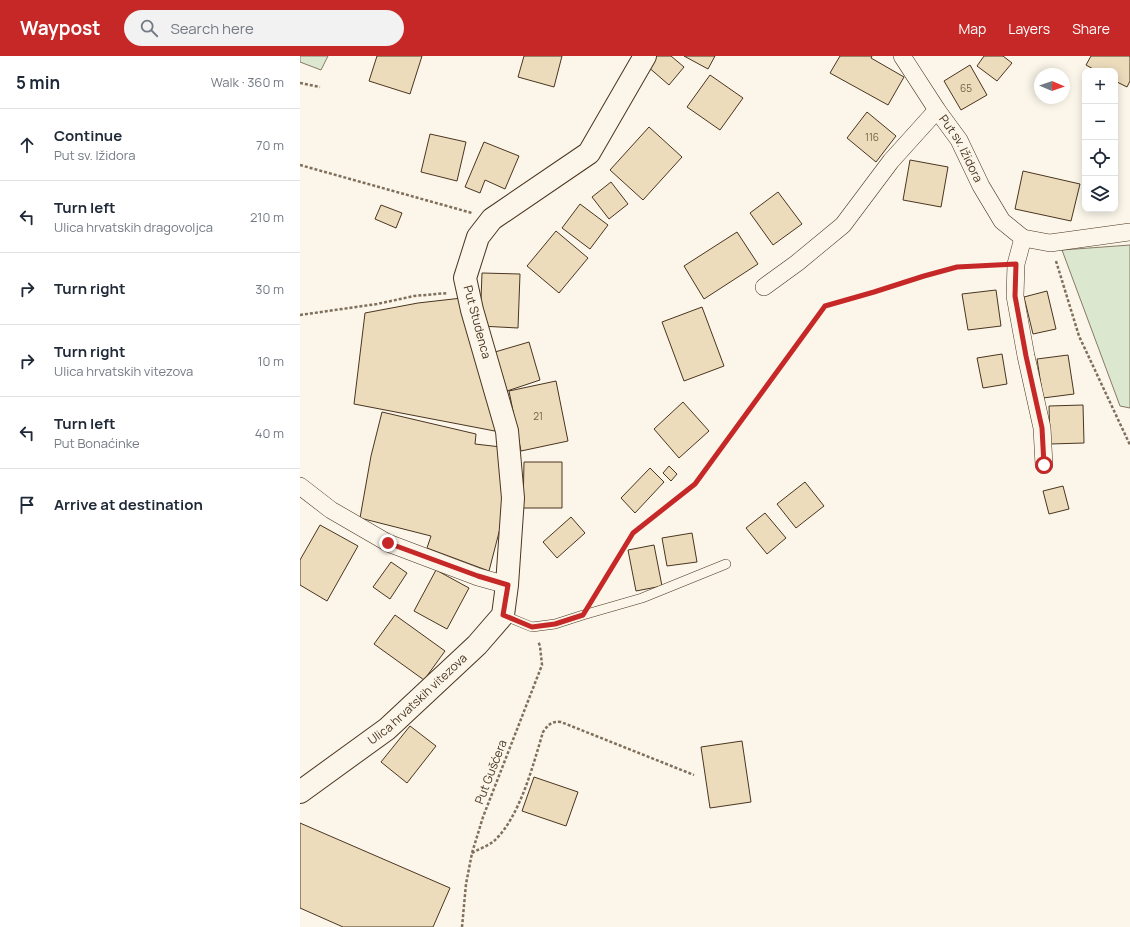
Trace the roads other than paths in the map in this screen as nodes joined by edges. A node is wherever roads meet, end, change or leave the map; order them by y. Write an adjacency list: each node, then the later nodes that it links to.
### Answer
1 (645, 56): 10 (street, Put Studenca)
2 (902, 56): 3 (street, Put sv. Ižidora)
3 (937, 110): 5 (street, Put sv. Ižidora); 6 (street)
4 (1130, 232): 5 (street, Put sv. Ižidora)
5 (1023, 238): 7 (street)
6 (764, 287)
7 (1044, 465)
8 (300, 486): 10 (street)
9 (726, 564): 11 (lane)
10 (508, 585): 11 (street)
11 (503, 615): 12 (street, Ulica hrvatskih vitezova)
12 (300, 792)

